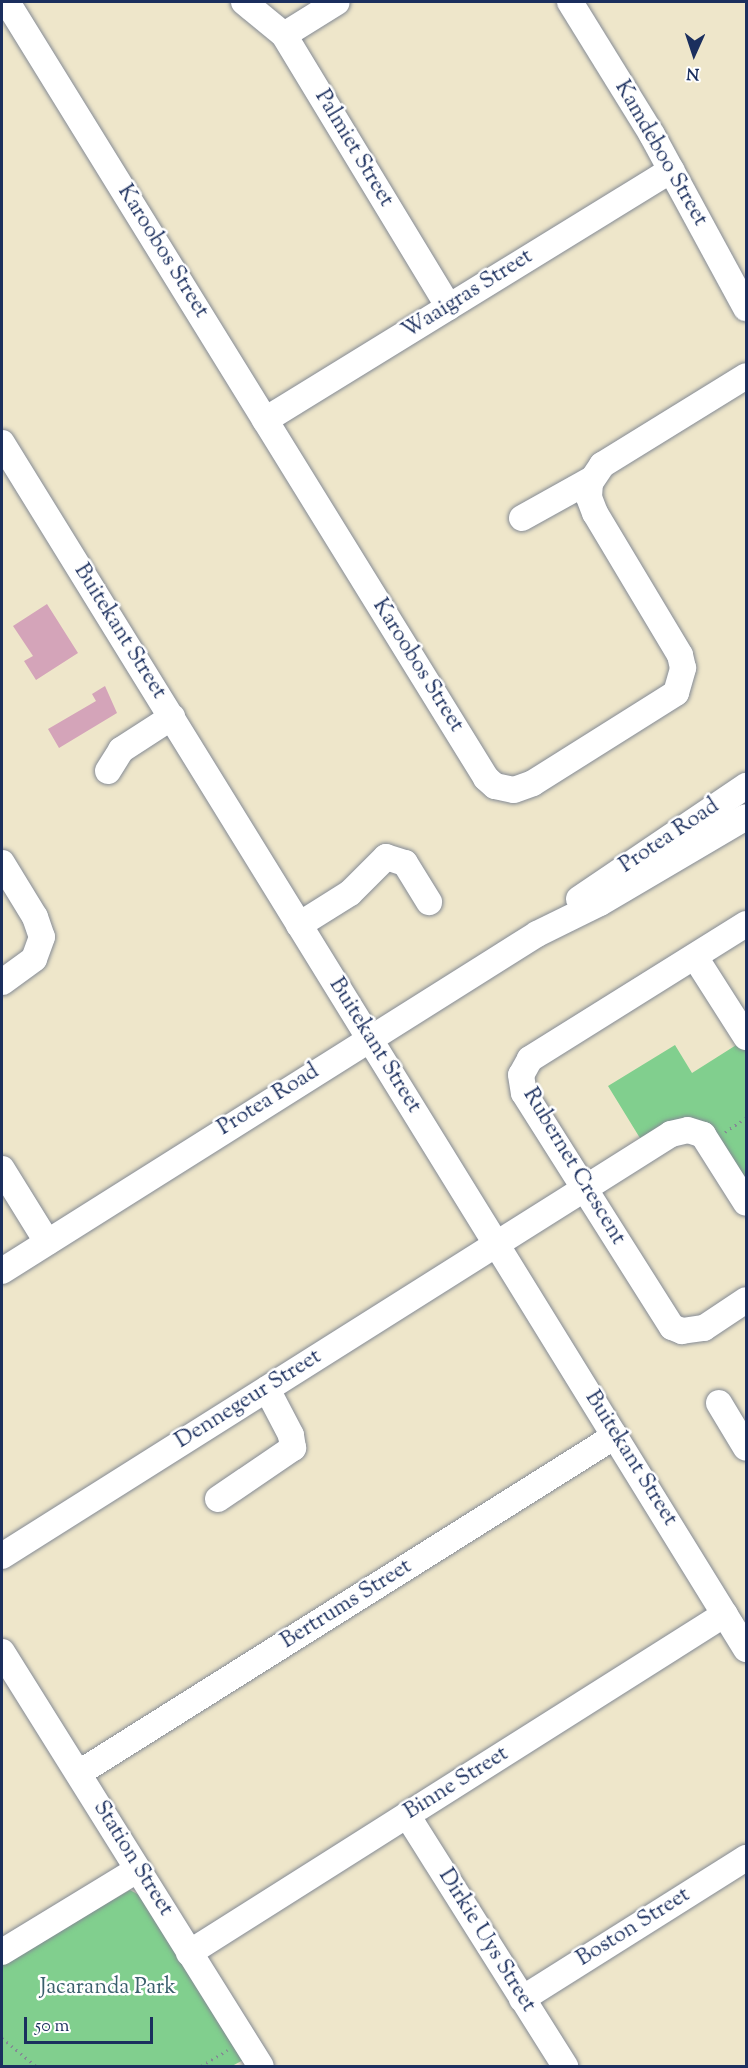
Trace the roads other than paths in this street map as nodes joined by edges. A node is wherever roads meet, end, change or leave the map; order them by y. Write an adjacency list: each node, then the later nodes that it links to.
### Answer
1 (7, 2): 10 (street, Karoobos Street)
2 (244, 2): 5 (street, Palmiet Street)
3 (337, 2): 5 (street)
4 (570, 2): 6 (street, Kamdeboo Street)
5 (284, 35): 7 (street, Palmiet Street)
6 (671, 170): 7 (street, Waaigras Street); 8 (street, Kamdeboo Street)
7 (449, 307): 10 (street, Waaigras Street)
8 (747, 309)
9 (747, 375): 12 (street)
10 (265, 420): 12 (street, Karoobos Street)
11 (2, 443): 14 (street, Buitekant Street)
12 (592, 479): 13 (street)
13 (522, 518)
14 (172, 717): 15 (street); 21 (street, Buitekant Street)
15 (108, 771)
16 (747, 786): 22 (street, Protea Road)
17 (747, 817): 22 (street, Protea Road)
18 (2, 863): 24 (street)
19 (429, 902): 21 (street)
20 (747, 924): 23 (street, Rubernet Crescent)
21 (299, 926): 26 (street, Buitekant Street)
22 (537, 934): 26 (street, Protea Road)
23 (695, 957): 25 (street); 28 (street, Rubernet Crescent)
24 (2, 982)
25 (747, 1037)
26 (370, 1038): 30 (street, Protea Road); 31 (street, Buitekant Street)
27 (2, 1169): 30 (street)
28 (585, 1188): 29 (street, Dennegeur Street); 31 (street, Dennegeur Street); 33 (street, Rubernet Crescent)
29 (747, 1203)
30 (47, 1242): 32 (street, Protea Road)
31 (497, 1245): 34 (street, Dennegeur Street); 36 (street, Buitekant Street)
32 (2, 1271)
33 (747, 1300)
34 (267, 1389): 38 (street); 39 (street, Dennegeur Street)
35 (719, 1403): 37 (street)
36 (615, 1436): 40 (street, Buitekant Street); 43 (street, Bertrums Street)
37 (747, 1448)
38 (218, 1498)
39 (2, 1556)
40 (725, 1614): 41 (street, Buitekant Street); 44 (street, Binne Street)
41 (747, 1649)
42 (2, 1652): 43 (street, Station Street)
43 (79, 1773): 46 (street, Station Street)
44 (407, 1815): 48 (street, Binne Street); 49 (street, Dirkie Uys Street)
45 (747, 1858): 49 (street, Boston Street)
46 (137, 1870): 47 (street); 48 (street, Station Street)
47 (2, 1952)
48 (189, 1953): 50 (street, Station Street)
49 (522, 1999): 51 (street, Dirkie Uys Street)
50 (261, 2067)
51 (565, 2067)

